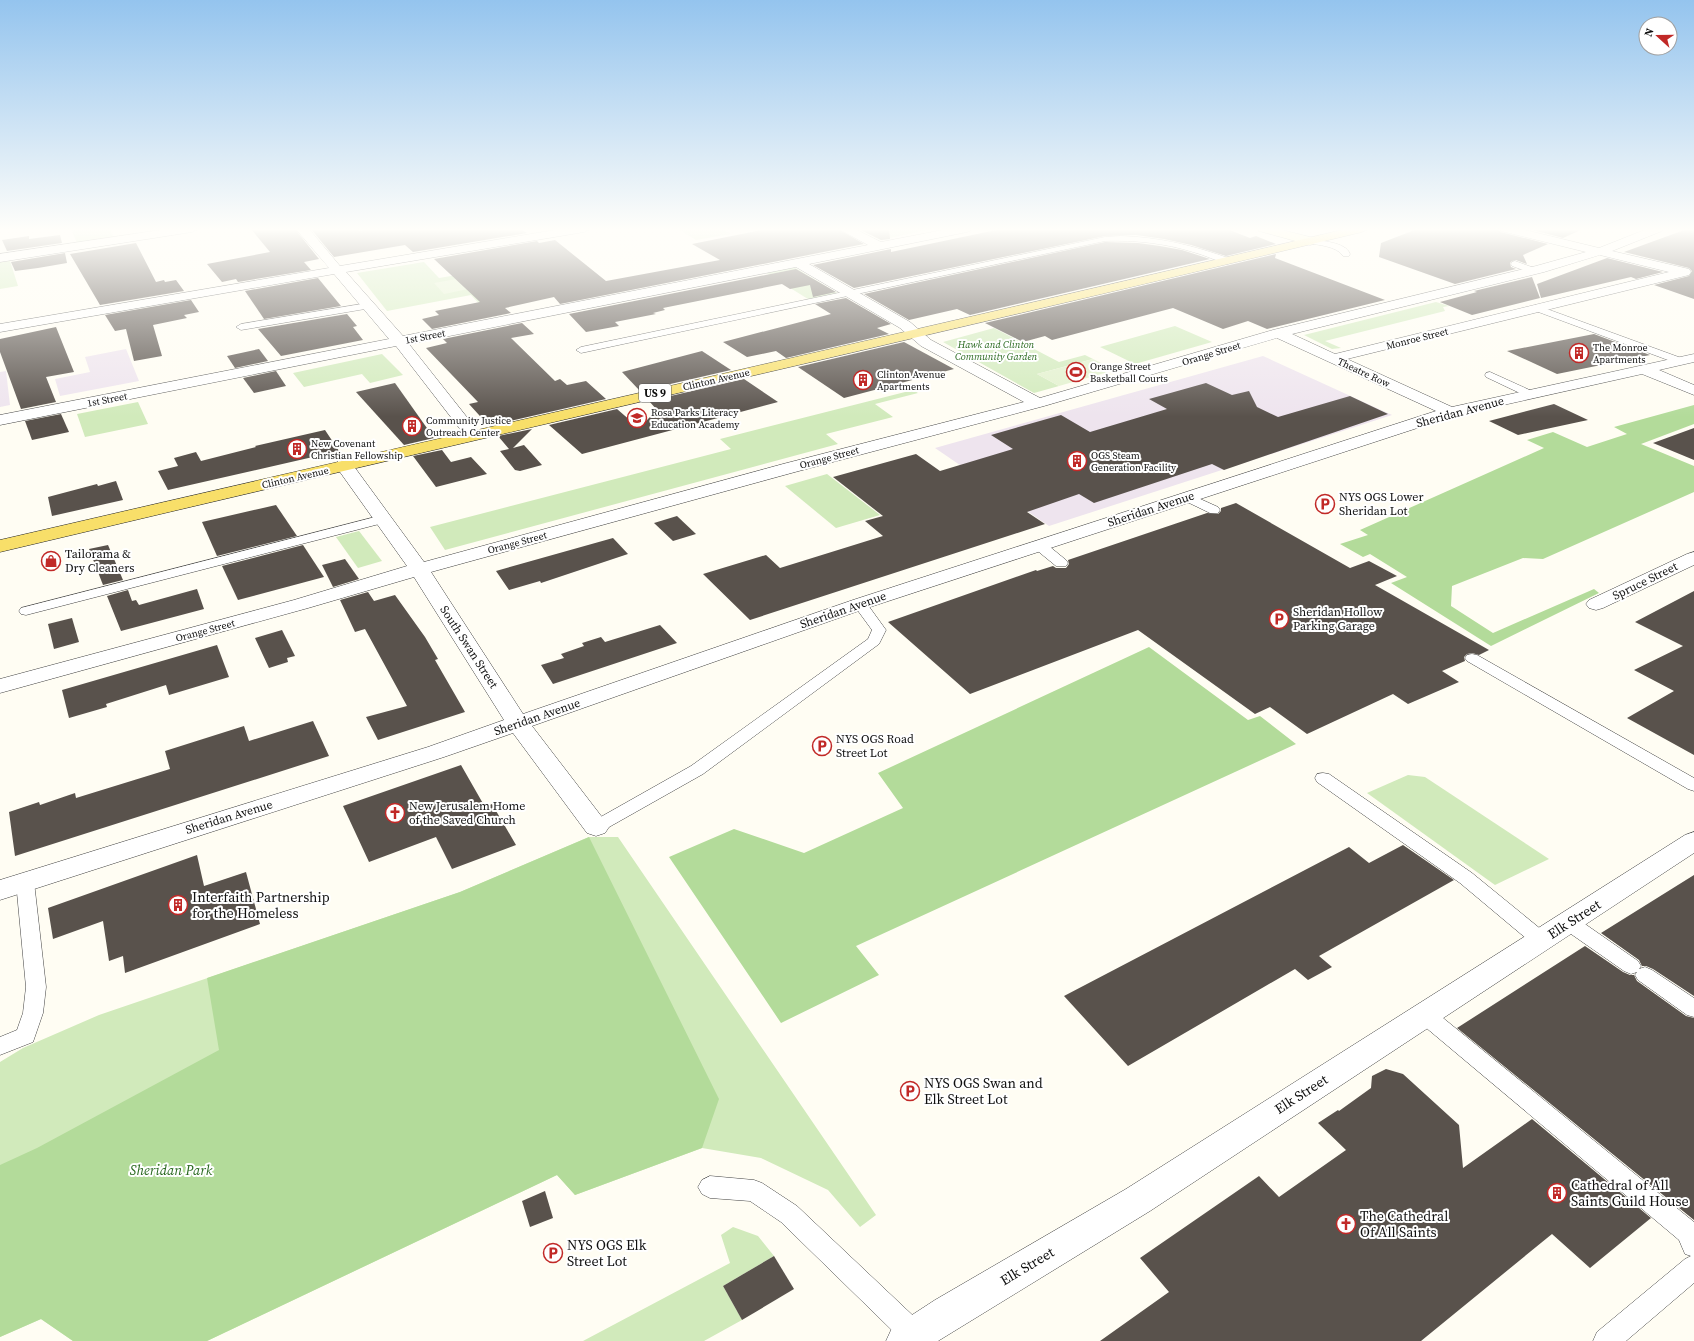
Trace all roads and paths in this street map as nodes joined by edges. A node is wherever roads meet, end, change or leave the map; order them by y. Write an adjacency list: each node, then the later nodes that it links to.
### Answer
1 (212, 292): 12 (street)
2 (356, 292): 9 (street)
3 (648, 292): 15 (street, 1st Street)
4 (857, 292): 8 (lane)
5 (1097, 292): 14 (main road, Clinton Avenue / US 9)
6 (1437, 292): 13 (street, Orange Street)
7 (1608, 292): 10 (street, Monroe Street)
8 (850, 293): 14 (street); 16 (lane)
9 (368, 306): 11 (lane); 15 (street)
10 (1536, 308): 17 (street, Monroe Street); 18 (lane)
11 (241, 327)
12 (0, 328)
13 (1278, 333): 17 (street, Theatre Row); 23 (street, Orange Street)
14 (916, 334): 23 (street); 26 (main road, Clinton Avenue / US 9)
15 (399, 341): 25 (street, 1st Street); 26 (street)
16 (581, 350)
17 (1335, 358): 24 (street, Theatre Row)
18 (1687, 359): 19 (street, Sheridan Avenue)
19 (1643, 369): 21 (street); 22 (street, Sheridan Avenue)
20 (1490, 375): 22 (lane)
21 (1694, 390)
22 (1530, 394): 24 (street, Sheridan Avenue)
23 (1038, 403): 35 (street, Orange Street)
24 (1450, 412): 28 (street, Sheridan Avenue)
25 (0, 420)
26 (473, 435): 27 (main road, Clinton Avenue / US 9)
27 (344, 465): 30 (street, South Swan Street); 32 (main road, Clinton Avenue / US 9)
28 (1187, 497): 29 (lane); 31 (street, Sheridan Avenue)
29 (1214, 510)
30 (383, 519): 35 (street, South Swan Street); 38 (lane)
31 (1039, 545): 34 (lane); 36 (street, Sheridan Avenue)
32 (0, 546)
33 (1694, 558): 37 (street, Spruce Street)
34 (1061, 563)
35 (419, 569): 40 (street, Orange Street); 41 (street, South Swan Street)
36 (860, 604): 41 (street, Sheridan Avenue); 44 (lane)
37 (1596, 604)
38 (26, 611)
39 (1472, 658): 43 (lane)
40 (0, 686)
41 (518, 724): 44 (street, South Swan Street); 46 (street, Sheridan Avenue)
42 (1323, 778): 49 (lane)
43 (1694, 786)
44 (596, 827)
45 (1694, 841): 48 (street, Elk Street)
46 (25, 882): 47 (street, Sheridan Avenue); 52 (lane)
47 (0, 890)
48 (1568, 922): 49 (street, Elk Street); 50 (lane)
49 (1541, 940): 51 (street, Elk Street)
50 (1694, 1008)
51 (1425, 1015): 54 (lane); 56 (street, Elk Street)
52 (0, 1046)
53 (710, 1187): 56 (lane)
54 (1694, 1246)
55 (1694, 1267): 57 (lane)
56 (913, 1339)
57 (1606, 1341)

